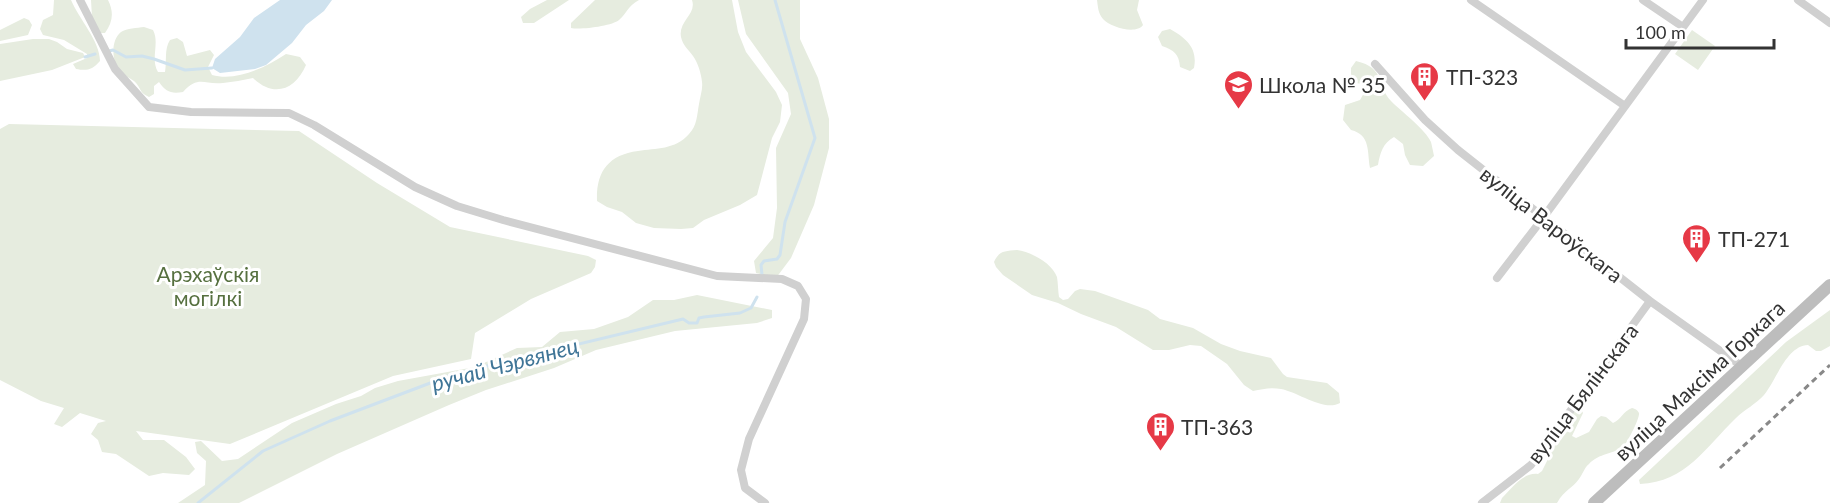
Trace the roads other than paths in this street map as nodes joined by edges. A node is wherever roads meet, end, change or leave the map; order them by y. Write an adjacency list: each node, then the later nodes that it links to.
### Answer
1 (80, 0): 15 (street)
2 (1471, 0): 9 (street)
3 (1643, 0): 7 (street)
4 (1703, 0): 7 (street)
5 (1798, 0): 6 (street)
6 (1829, 21)
7 (1683, 27): 9 (street)
8 (1376, 64): 10 (street, вуліца Вароўскага)
9 (1625, 106): 10 (street)
10 (1543, 218): 11 (street); 13 (street, вуліца Вароўскага)
11 (1497, 278)
12 (1830, 285): 14 (main road, вуліца Максіма Горкага)
13 (1650, 301): 14 (street, вуліца Вароўскага); 16 (street, вуліца Бялінскага)
14 (1743, 367): 17 (main road, вуліца Максіма Горкага)
15 (765, 503)
16 (1482, 503)
17 (1594, 503)

